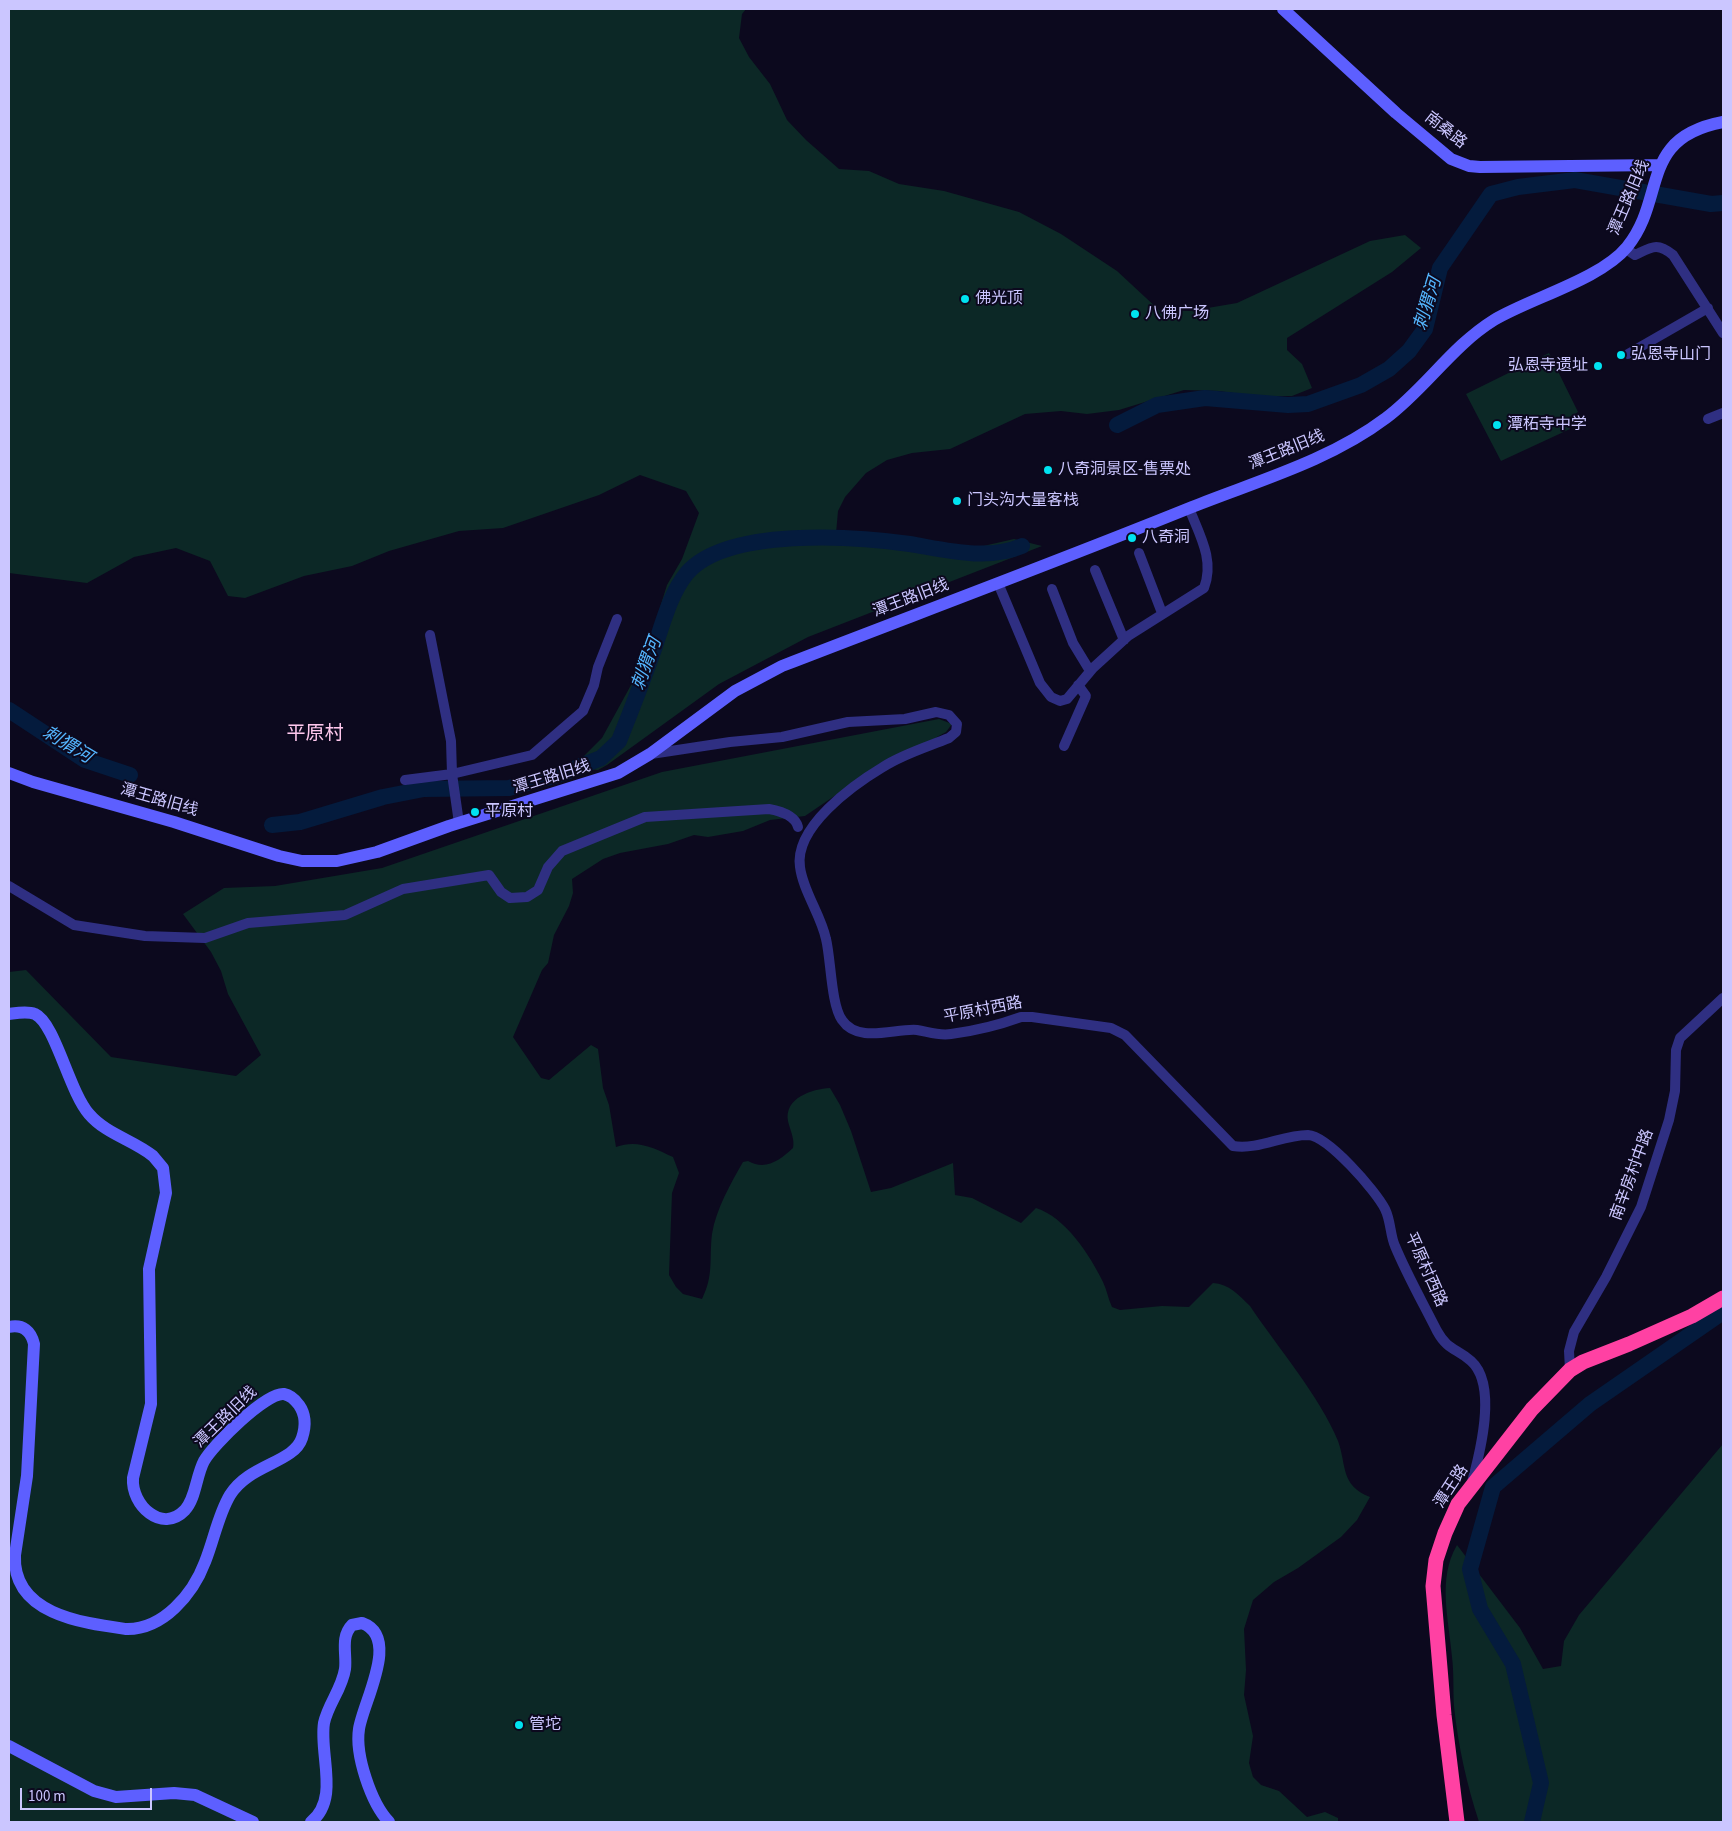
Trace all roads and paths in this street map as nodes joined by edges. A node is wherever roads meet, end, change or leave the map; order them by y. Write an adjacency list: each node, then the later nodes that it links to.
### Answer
1 (1283, 9): 3 (main road, 南桑路)
2 (1723, 122): 3 (main road, 潭王路旧线)
3 (1660, 168): 4 (main road, 潭王路旧线)
4 (1626, 249): 5 (street); 10 (main road, 潭王路旧线)
5 (1708, 308): 6 (street); 7 (street)
6 (1723, 333)
7 (1628, 354)
8 (1723, 413): 9 (street)
9 (1708, 419)
10 (1189, 508): 13 (main road, 潭王路旧线); 15 (street)
11 (1139, 552): 15 (street)
12 (1095, 570): 18 (street)
13 (998, 583): 20 (street); 22 (main road, 潭王路旧线)
14 (1052, 589): 19 (street)
15 (1162, 613): 18 (street)
16 (617, 619): 24 (street)
17 (430, 635): 24 (street)
18 (1124, 640): 19 (street)
19 (1090, 672): 20 (street)
20 (1078, 685): 21 (street)
21 (1064, 746)
22 (650, 754): 26 (main road, 潭王路旧线); 34 (street, 平原村西路)
23 (9, 773): 26 (main road, 潭王路旧线)
24 (452, 775): 25 (street); 26 (street)
25 (404, 780)
26 (459, 823)
27 (798, 827): 28 (street)
28 (9, 886)
29 (1723, 998): 33 (street, 南辛房村中路)
30 (9, 1014): 32 (main road, 潭王路旧线)
31 (1723, 1298): 33 (highway, 潭王路)
32 (9, 1327)
33 (1570, 1370): 34 (highway, 潭王路)
34 (1472, 1484): 39 (highway, 潭王路)
35 (9, 1746): 36 (main road)
36 (253, 1822)
37 (311, 1822): 38 (main road)
38 (389, 1822)
39 (1457, 1822)

